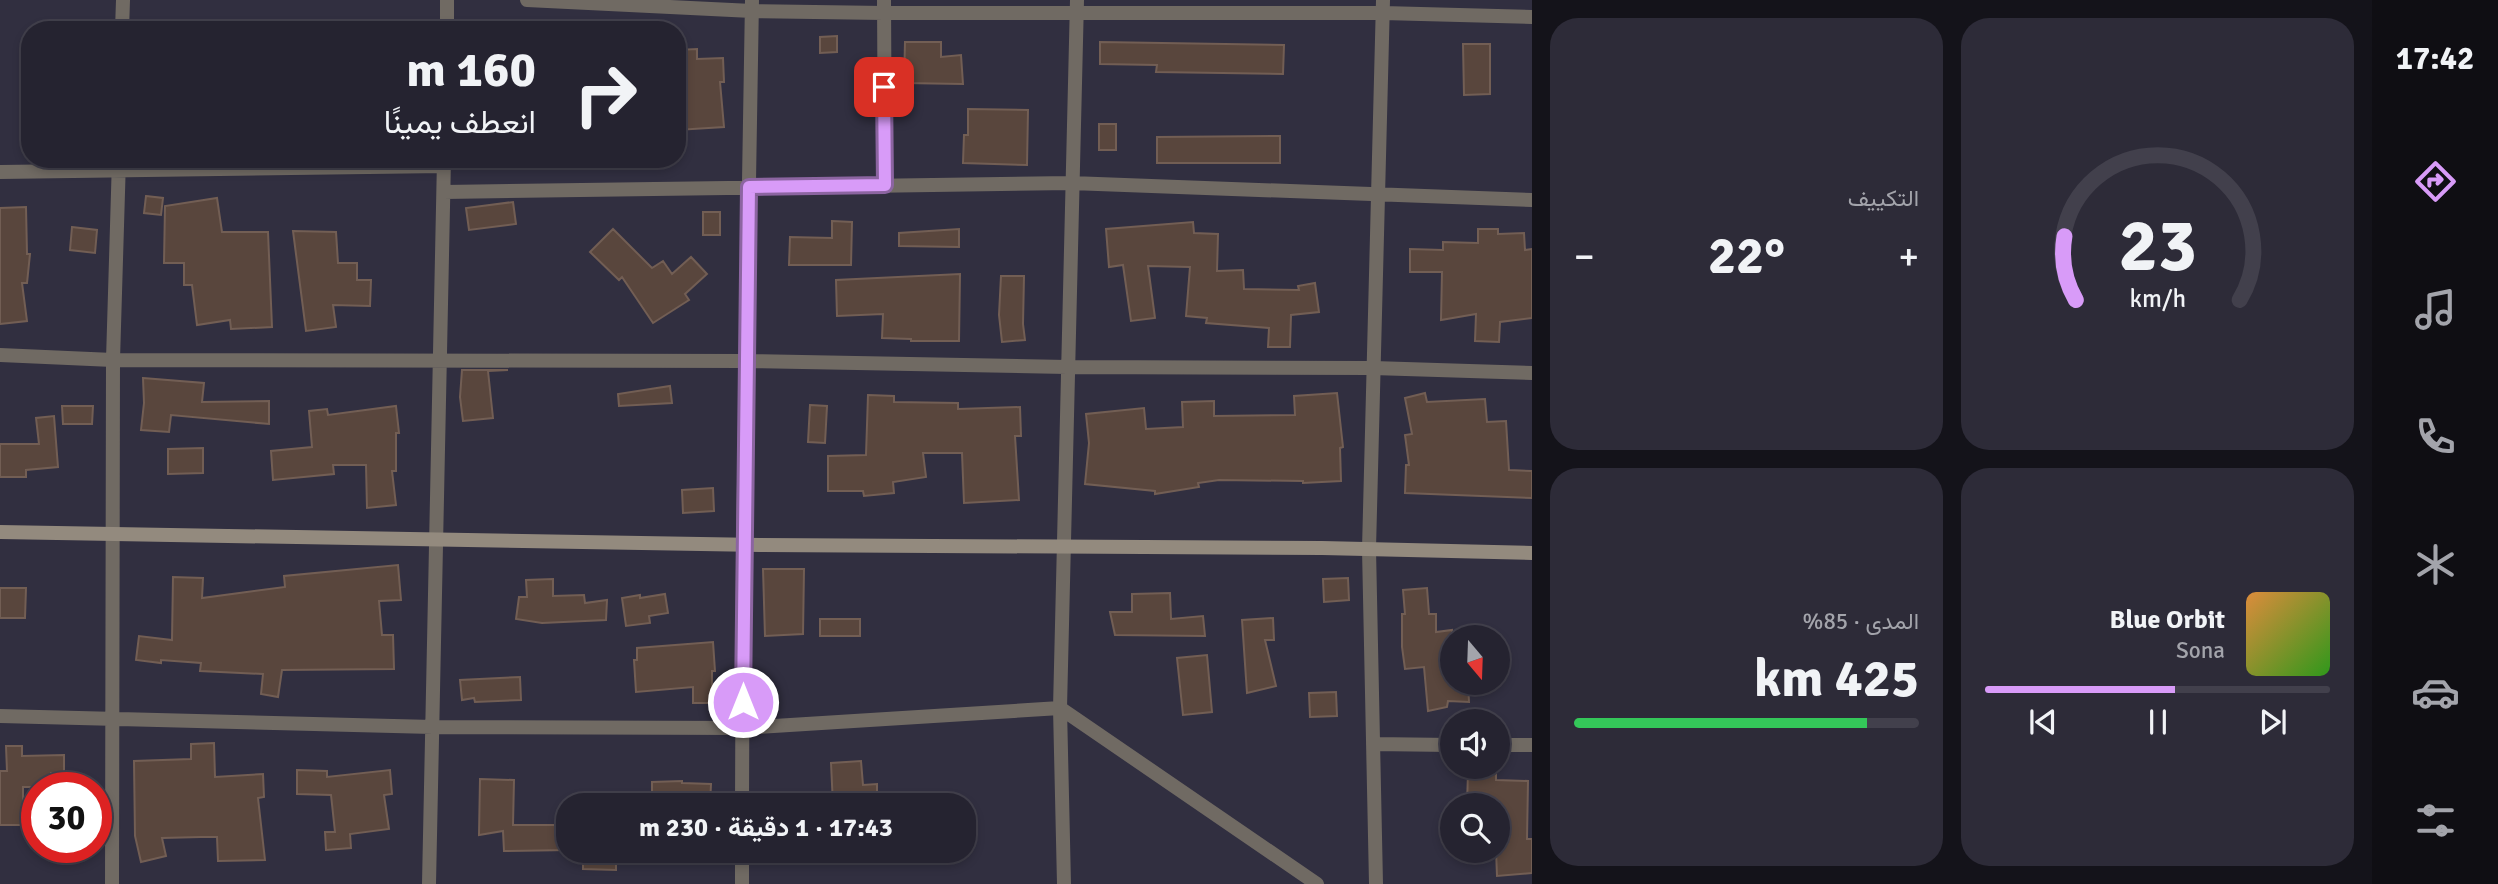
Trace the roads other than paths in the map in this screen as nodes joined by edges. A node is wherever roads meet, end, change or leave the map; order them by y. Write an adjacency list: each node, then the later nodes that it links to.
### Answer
1 (123, 0): 9 (street)
2 (447, 0): 10 (street)
3 (527, 0): 4 (street)
4 (752, 5): 5 (street); 17 (street)
5 (884, 6): 6 (street); 16 (street)
6 (1077, 6): 7 (street); 15 (street)
7 (1383, 7): 8 (street); 19 (street)
8 (1532, 17)
9 (122, 21)
10 (447, 21)
11 (68, 168): 14 (street)
12 (119, 168): 23 (street)
13 (444, 168): 18 (street)
14 (0, 172)
15 (1071, 183): 16 (street); 19 (street); 25 (street)
16 (885, 185): 17 (street)
17 (749, 187): 18 (street); 24 (street)
18 (444, 192): 22 (street)
19 (1378, 194): 20 (street); 26 (street)
20 (1532, 200)
21 (0, 355): 23 (street)
22 (441, 359): 23 (street); 24 (street); 30 (street)
23 (113, 360): 29 (street)
24 (746, 361): 25 (street); 31 (street)
25 (1067, 367): 26 (street); 32 (street)
26 (1373, 368): 27 (street); 33 (street)
27 (1532, 373)
28 (0, 531): 29 (street)
29 (114, 533): 30 (street); 37 (street)
30 (438, 539): 31 (street); 38 (street)
31 (743, 544): 32 (street); 39 (street)
32 (1063, 547): 33 (street); 35 (street)
33 (1369, 550): 34 (street); 40 (street)
34 (1532, 553)
35 (1060, 708): 39 (street); 49 (street); 50 (street)
36 (0, 716): 37 (street)
37 (113, 719): 38 (street); 46 (street)
38 (433, 727): 39 (street); 47 (street)
39 (743, 728): 44 (street)
40 (1373, 744): 41 (street); 51 (street)
41 (1440, 745)
42 (1510, 745): 43 (street)
43 (1532, 745)
44 (742, 793)
45 (742, 863): 48 (street)
46 (112, 884)
47 (429, 884)
48 (742, 884)
49 (1065, 884)
50 (1317, 884)
51 (1376, 884)

